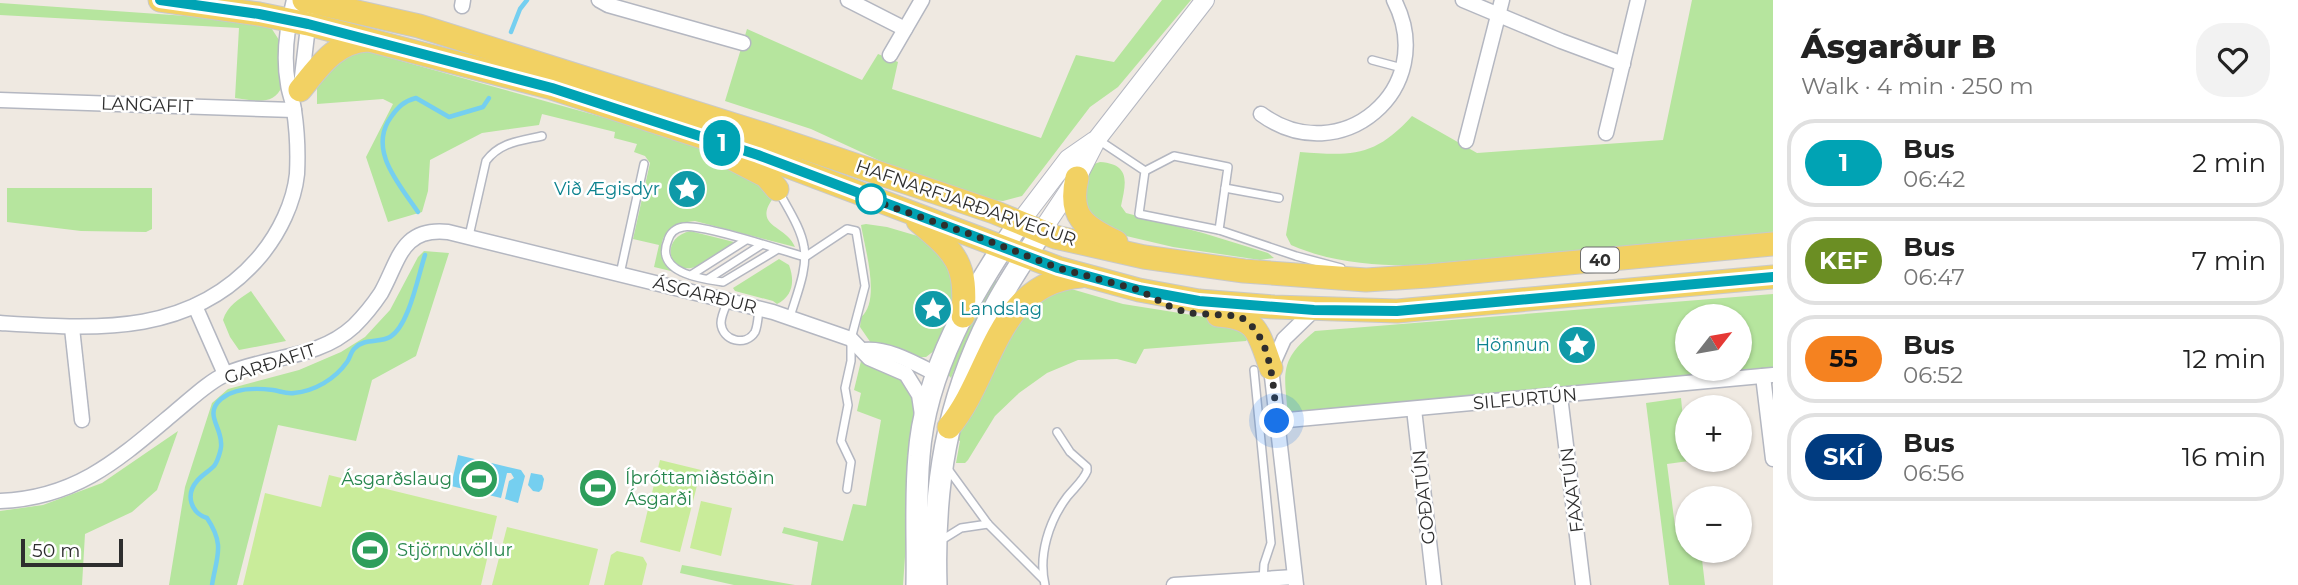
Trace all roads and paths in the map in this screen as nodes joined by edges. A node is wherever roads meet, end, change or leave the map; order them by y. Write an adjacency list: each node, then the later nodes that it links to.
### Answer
1 (160, 0): 11 (main road, HAFNARFJARÐARVEGUR / 40)
2 (369, 0): 13 (main road)
3 (599, 0): 16 (street)
4 (848, 0): 14 (street)
5 (922, 0): 14 (street)
6 (1205, 0): 27 (street)
7 (1395, 0): 20 (street)
8 (1463, 0): 12 (street)
9 (1502, 0): 12 (street)
10 (1638, 0): 19 (street)
11 (303, 8): 13 (main road, HAFNARFJARÐARVEGUR / 40); 15 (main road, HAFNARFJARÐARVEGUR / 40); 22 (street); 22 (street)
12 (1498, 15): 19 (street); 28 (street)
13 (419, 26): 36 (main road, HAFNARFJARÐARVEGUR / 40)
14 (905, 29): 17 (street)
15 (370, 40): 22 (main road); 26 (main road, HAFNARFJARÐARVEGUR / 40)
16 (743, 43)
17 (890, 55)
18 (1372, 60): 20 (lane)
19 (1623, 64): 24 (street)
20 (1403, 68): 23 (street)
21 (0, 100): 22 (street, LANGAFIT)
22 (297, 100): 57 (street)
23 (1261, 114)
24 (1606, 134)
25 (542, 136): 39 (lane)
26 (704, 137): 33 (main road); 35 (main road, HAFNARFJARÐARVEGUR / 40)
27 (1097, 139): 30 (lane); 31 (street); 36 (street)
28 (1466, 141)
29 (644, 164): 49 (lane)
30 (1145, 171): 32 (lane); 37 (lane)
31 (1077, 178): 38 (street); 47 (main road)
32 (1225, 188): 34 (lane); 37 (lane)
33 (777, 190): 45 (lane)
34 (1279, 198)
35 (908, 213): 43 (main road, HAFNARFJARÐARVEGUR / 40); 60 (main road)
36 (1020, 222): 38 (main road, HAFNARFJARÐARVEGUR / 40); 43 (main road)
37 (1219, 230): 54 (lane)
38 (1041, 232): 46 (main road); 47 (main road, HAFNARFJARÐARVEGUR / 40)
39 (468, 237): 48 (street, GARÐAFIT); 67 (street, GARÐAFIT)
40 (746, 240): 42 (lane); 50 (lane); 50 (lane)
41 (1773, 244): 54 (main road, HAFNARFJARÐARVEGUR / 40)
42 (761, 245): 44 (lane); 53 (lane)
43 (1003, 246): 46 (main road, HAFNARFJARÐARVEGUR / 40); 60 (main road)
44 (778, 249): 45 (lane); 53 (lane)
45 (805, 257): 61 (lane); 64 (lane)
46 (1026, 257): 51 (main road, HAFNARFJARÐARVEGUR / 40); 76 (main road)
47 (1144, 257): 54 (main road, HAFNARFJARÐARVEGUR / 40)
48 (559, 260): 49 (street, ÁSGARÐUR)
49 (620, 274): 56 (street, ÁSGARÐUR)
50 (691, 275): 53 (lane)
51 (1084, 276): 55 (main road, HAFNARFJARÐARVEGUR / 40); 76 (main road)
52 (1773, 277): 59 (main road, HAFNARFJARÐARVEGUR / 40)
53 (708, 279)
54 (1366, 280)
55 (1139, 290): 59 (main road, HAFNARFJARÐARVEGUR / 40); 66 (main road)
56 (728, 301): 58 (street, ÁSGARÐUR); 58 (lane)
57 (195, 306): 63 (street); 67 (street)
58 (759, 309): 61 (street, ÁSGARÐUR)
59 (1314, 310): 66 (street)
60 (963, 316): 68 (main road)
61 (790, 317): 64 (street, ÁSGARÐUR)
62 (0, 323): 63 (street)
63 (72, 328): 72 (street)
64 (851, 339): 65 (street, ÁSGARÐUR); 78 (lane)
65 (863, 349): 68 (street, ÁSGARÐUR); 74 (street, ÁSGARÐUR)
66 (1263, 369): 73 (street); 82 (lane)
67 (225, 374): 79 (street, GARÐAFIT)
68 (938, 375): 74 (main road); 76 (main road)
69 (1768, 376): 70 (street, SILFURTÚN); 77 (street)
70 (1560, 396): 71 (street, SILFURTÚN); 89 (street, FAXATÚN)
71 (1414, 409): 73 (street, SILFURTÚN); 88 (street, GOÐATÚN)
72 (82, 420)
73 (1277, 421): 83 (street)
74 (923, 426): 85 (main road)
75 (1057, 432): 84 (lane)
76 (945, 443): 80 (lane); 81 (main road)
77 (1773, 459)
78 (847, 489)
79 (0, 501)
80 (988, 524): 81 (lane); 84 (lane)
81 (935, 547): 86 (main road)
82 (1263, 581): 83 (street); 87 (street)
83 (1295, 581)
84 (1044, 582)
85 (917, 585)
86 (936, 585)
87 (1174, 585)
88 (1434, 585)
89 (1583, 585)

